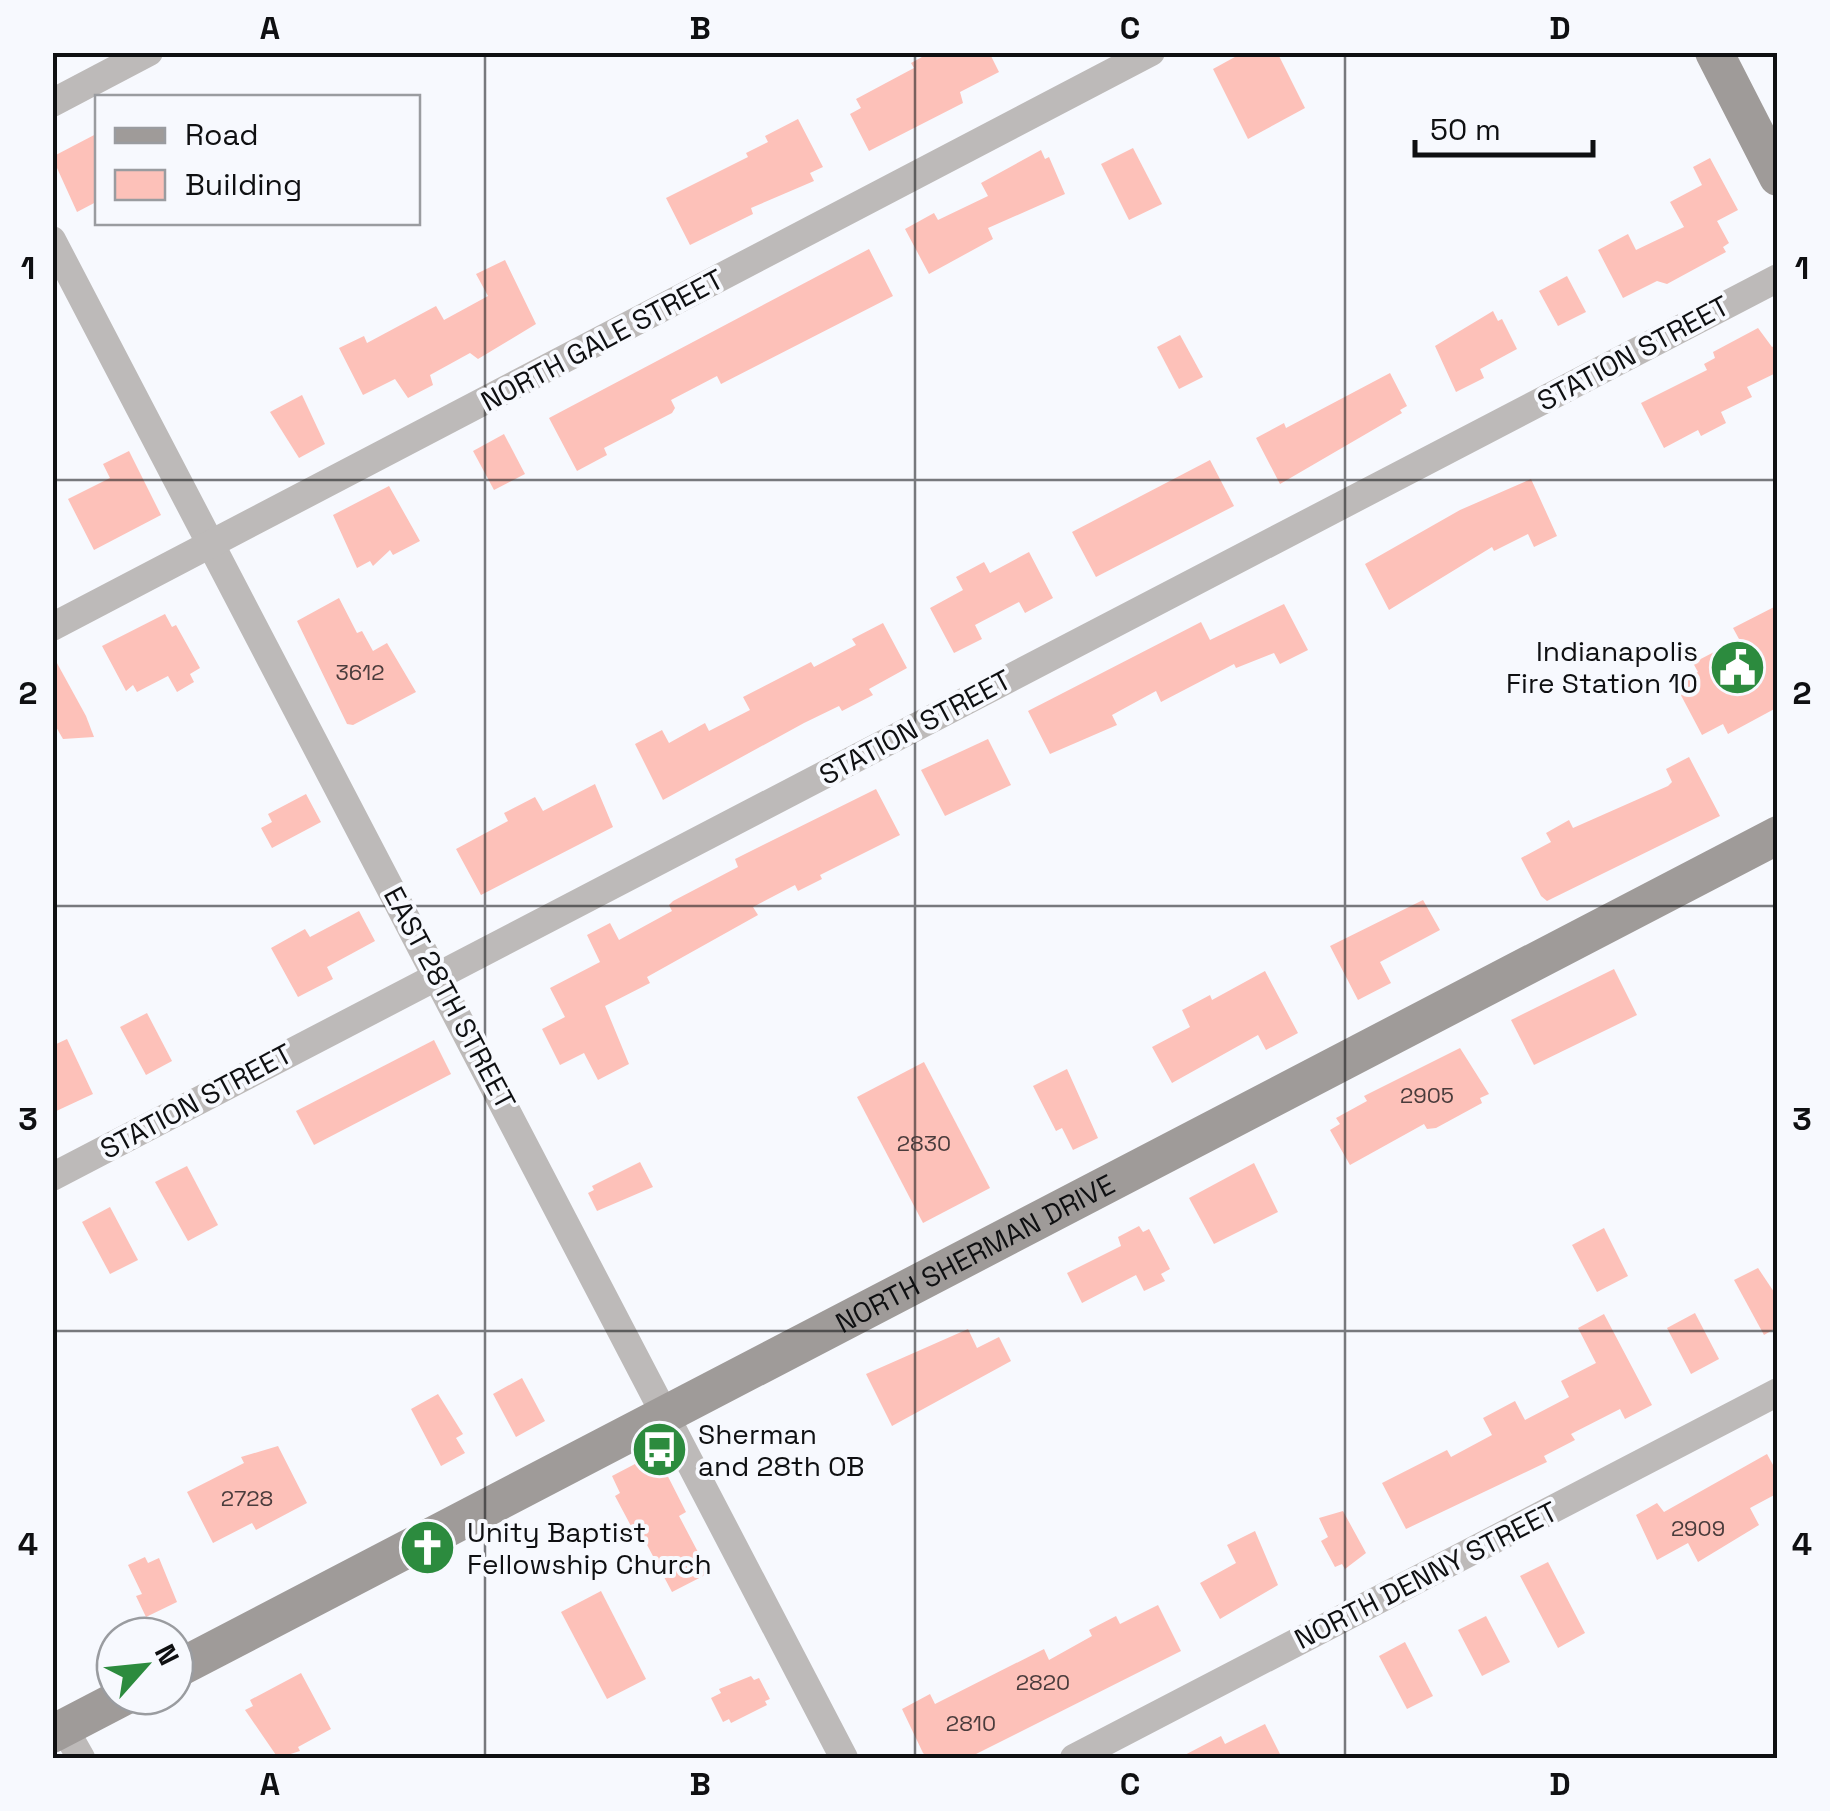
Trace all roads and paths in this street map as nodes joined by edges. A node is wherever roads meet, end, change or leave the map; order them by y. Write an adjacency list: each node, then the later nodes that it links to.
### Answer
1 (149, 52): 4 (street)
2 (1151, 52): 8 (street, NORTH GALE STREET)
3 (1714, 52): 5 (main road)
4 (52, 103)
5 (1778, 177)
6 (52, 240): 8 (street, EAST 28TH STREET)
7 (1778, 278): 11 (street, STATION STREET)
8 (210, 545): 9 (street, NORTH GALE STREET); 11 (street, EAST 28TH STREET)
9 (52, 627)
10 (1778, 835): 14 (main road, NORTH SHERMAN DRIVE)
11 (439, 975): 12 (street, STATION STREET); 14 (street, EAST 28TH STREET)
12 (52, 1177)
13 (1778, 1392): 19 (street, NORTH DENNY STREET)
14 (667, 1414): 15 (main road, NORTH SHERMAN DRIVE); 18 (street, EAST 28TH STREET)
15 (195, 1660)
16 (98, 1716): 17 (main road)
17 (66, 1740)
18 (844, 1758)
19 (1074, 1758)

